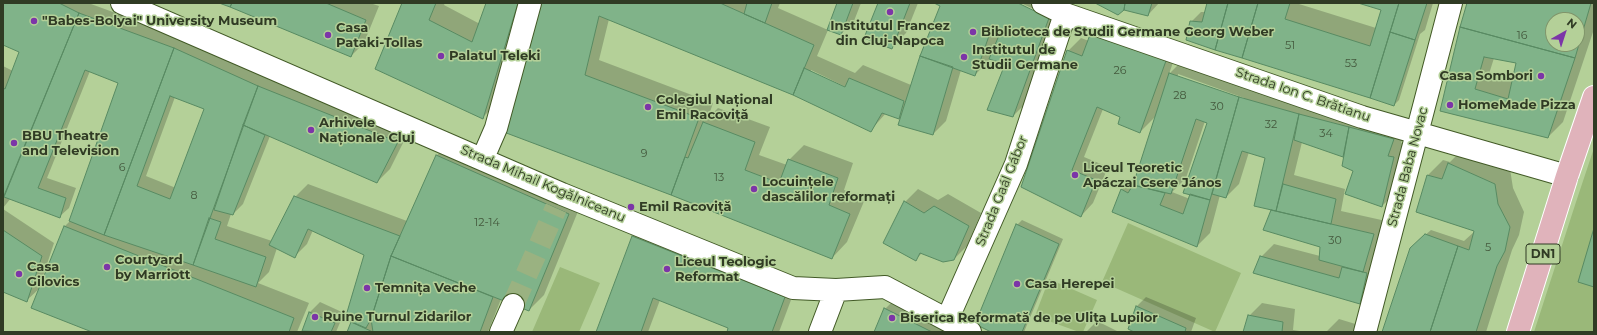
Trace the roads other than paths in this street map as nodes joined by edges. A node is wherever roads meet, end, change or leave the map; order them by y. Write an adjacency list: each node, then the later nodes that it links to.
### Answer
1 (122, 3): 8 (street, Strada Mihail Kogălniceanu)
2 (530, 3): 8 (street)
3 (1043, 3): 5 (street, Strada Ion C. Brătianu)
4 (1451, 3): 7 (street, Strada Baba Novac)
5 (1065, 14): 7 (street, Strada Ion C. Brătianu); 12 (street, Strada Gaál Gábor)
6 (1594, 97): 9 (main road, DN1)
7 (1416, 133): 9 (street, Strada Ion C. Brătianu); 16 (street, Strada Baba Novac)
8 (483, 158): 10 (street, Strada Mihail Kogălniceanu)
9 (1567, 176): 17 (main road, DN1)
10 (836, 290): 12 (street, Strada Mihail Kogălniceanu); 14 (street)
11 (513, 305): 13 (street)
12 (947, 320): 15 (street, Strada Mihail Kogălniceanu)
13 (501, 332)
14 (820, 332)
15 (970, 332)
16 (1365, 332)
17 (1518, 332)

